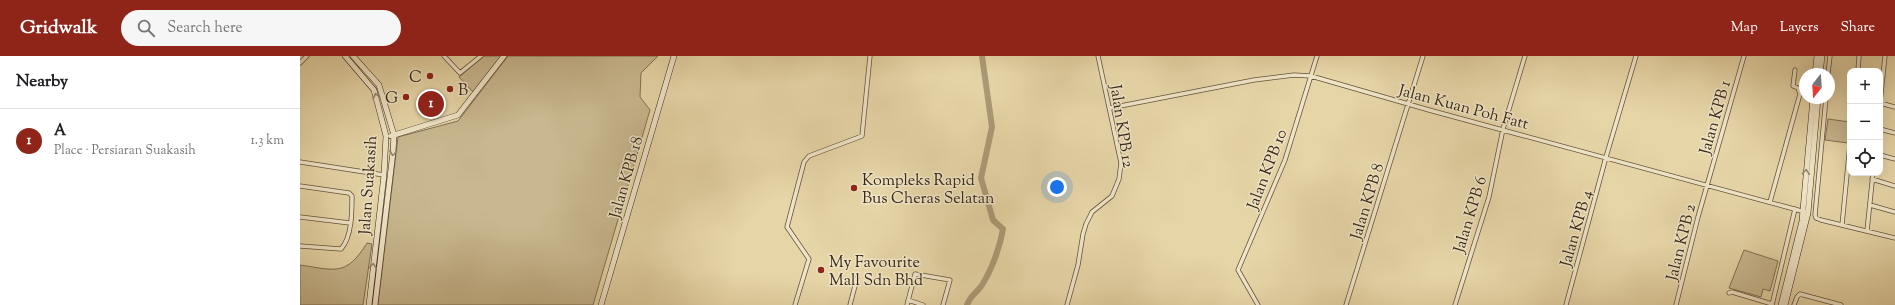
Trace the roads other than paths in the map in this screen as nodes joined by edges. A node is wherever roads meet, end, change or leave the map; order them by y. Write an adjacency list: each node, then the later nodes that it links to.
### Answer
1 (307, 56): 20 (street)
2 (344, 56): 39 (main road, Jalan Suakasih, one-way to 2)
3 (353, 56): 38 (main road, Jalan Suakasih)
4 (444, 56): 5 (street)
5 (481, 56)
6 (504, 56): 38 (main road)
7 (674, 56): 69 (main road, Jalan KPB 18)
8 (870, 56): 70 (street)
9 (1098, 56): 34 (street, Jalan KPB 12)
10 (1317, 56): 27 (street, Jalan KPB 10)
11 (1423, 56): 28 (street, Jalan KPB 8)
12 (1525, 56): 35 (street, Jalan KPB 6)
13 (1636, 56): 41 (street, Jalan KPB 4)
14 (1744, 56): 49 (street, Jalan KPB 1)
15 (1817, 56): 21 (main road)
16 (1822, 56): 22 (main road)
17 (1830, 56): 23 (street)
18 (1859, 56): 24 (street)
19 (1885, 56): 26 (street)
20 (301, 61)
21 (1816, 68)
22 (1821, 68)
23 (1829, 68)
24 (1858, 68)
25 (1795, 70): 51 (street)
26 (1883, 75)
27 (1311, 76): 28 (street, Jalan Kuan Poh Fatt); 34 (street, Jalan Kuan Poh Fatt); 76 (street, Jalan KPB 10)
28 (1409, 104): 35 (street, Jalan Kuan Poh Fatt); 77 (street, Jalan KPB 8)
29 (1813, 104): 54 (main road, one-way to 29)
30 (1817, 104): 54 (main road)
31 (1825, 104): 58 (street)
32 (1883, 104): 33 (street)
33 (1895, 107)
34 (1110, 108): 75 (street, Jalan KPB 12)
35 (1503, 130): 41 (street, Jalan Kuan Poh Fatt); 78 (street, Jalan KPB 6)
36 (1883, 130): 37 (street)
37 (1895, 133)
38 (394, 135): 39 (main road); 68 (main road, Jalan Suakasih, one-way to 68)
39 (386, 136): 44 (main road, Jalan Suakasih)
40 (1883, 156): 42 (street)
41 (1606, 157): 49 (street, Jalan Kuan Poh Fatt); 79 (street, Jalan KPB 4)
42 (1895, 159)
43 (300, 162): 44 (street)
44 (384, 175): 67 (main road, Jalan Suakasih, one-way to 44)
45 (1848, 176): 58 (street)
46 (1872, 176): 47 (street)
47 (1872, 179): 50 (street); 52 (street)
48 (300, 186): 57 (street)
49 (1707, 186): 51 (street, Jalan Kuan Poh Fatt); 80 (street, Jalan KPB 2)
50 (1895, 186)
51 (1770, 202): 53 (street, Jalan Kuan Poh Fatt)
52 (1870, 205): 55 (street); 59 (street)
53 (1795, 209): 54 (street, Jalan Kuan Poh Fatt); 66 (street)
54 (1806, 212): 81 (main road); 82 (main road)
55 (1895, 212)
56 (300, 216): 57 (street)
57 (350, 223): 61 (street)
58 (1842, 225): 59 (street)
59 (1867, 231): 60 (street)
60 (1895, 238)
61 (300, 246)
62 (857, 278): 71 (street)
63 (1729, 293): 66 (street)
64 (1819, 299): 83 (street); 84 (street); 85 (street)
65 (908, 300): 72 (street); 73 (street); 74 (street)
66 (1772, 304)
67 (369, 305)
68 (375, 305)
69 (601, 305)
70 (795, 305)
71 (850, 305)
72 (907, 305)
73 (923, 305)
74 (943, 305)
75 (1067, 305)
76 (1258, 305)
77 (1346, 305)
78 (1455, 305)
79 (1566, 305)
80 (1676, 305)
81 (1781, 305)
82 (1785, 305)
83 (1794, 305)
84 (1817, 305)
85 (1841, 305)

